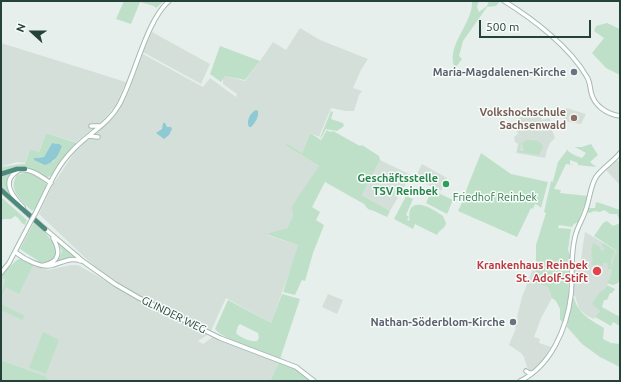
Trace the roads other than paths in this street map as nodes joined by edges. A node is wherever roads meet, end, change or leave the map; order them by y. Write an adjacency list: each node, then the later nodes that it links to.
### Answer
1 (169, 1): 5 (main road)
2 (504, 1): 3 (main road)
3 (620, 116)
4 (91, 126): 5 (main road)
5 (102, 126): 6 (main road)
6 (88, 136): 7 (main road); 11 (main road)
7 (98, 137)
8 (620, 153): 24 (main road)
9 (25, 169): 10 (highway); 12 (main road); 16 (main road, GLINDER WEG)
10 (1, 174)
11 (56, 174): 13 (main road); 14 (main road)
12 (40, 176): 13 (main road); 14 (main road)
13 (48, 178): 14 (main road)
14 (51, 183): 18 (main road, bridge)
15 (1, 190): 16 (highway)
16 (45, 230): 17 (main road, GLINDER WEG)
17 (52, 235): 18 (main road); 21 (main road, GLINDER WEG)
18 (16, 251): 19 (main road); 20 (main road)
19 (20, 255): 20 (main road); 21 (main road)
20 (11, 260): 22 (main road)
21 (84, 262): 25 (main road, GLINDER WEG)
22 (1, 273)
23 (526, 371): 24 (main road)
24 (532, 373): 26 (main road)
25 (314, 381)
26 (520, 381)

